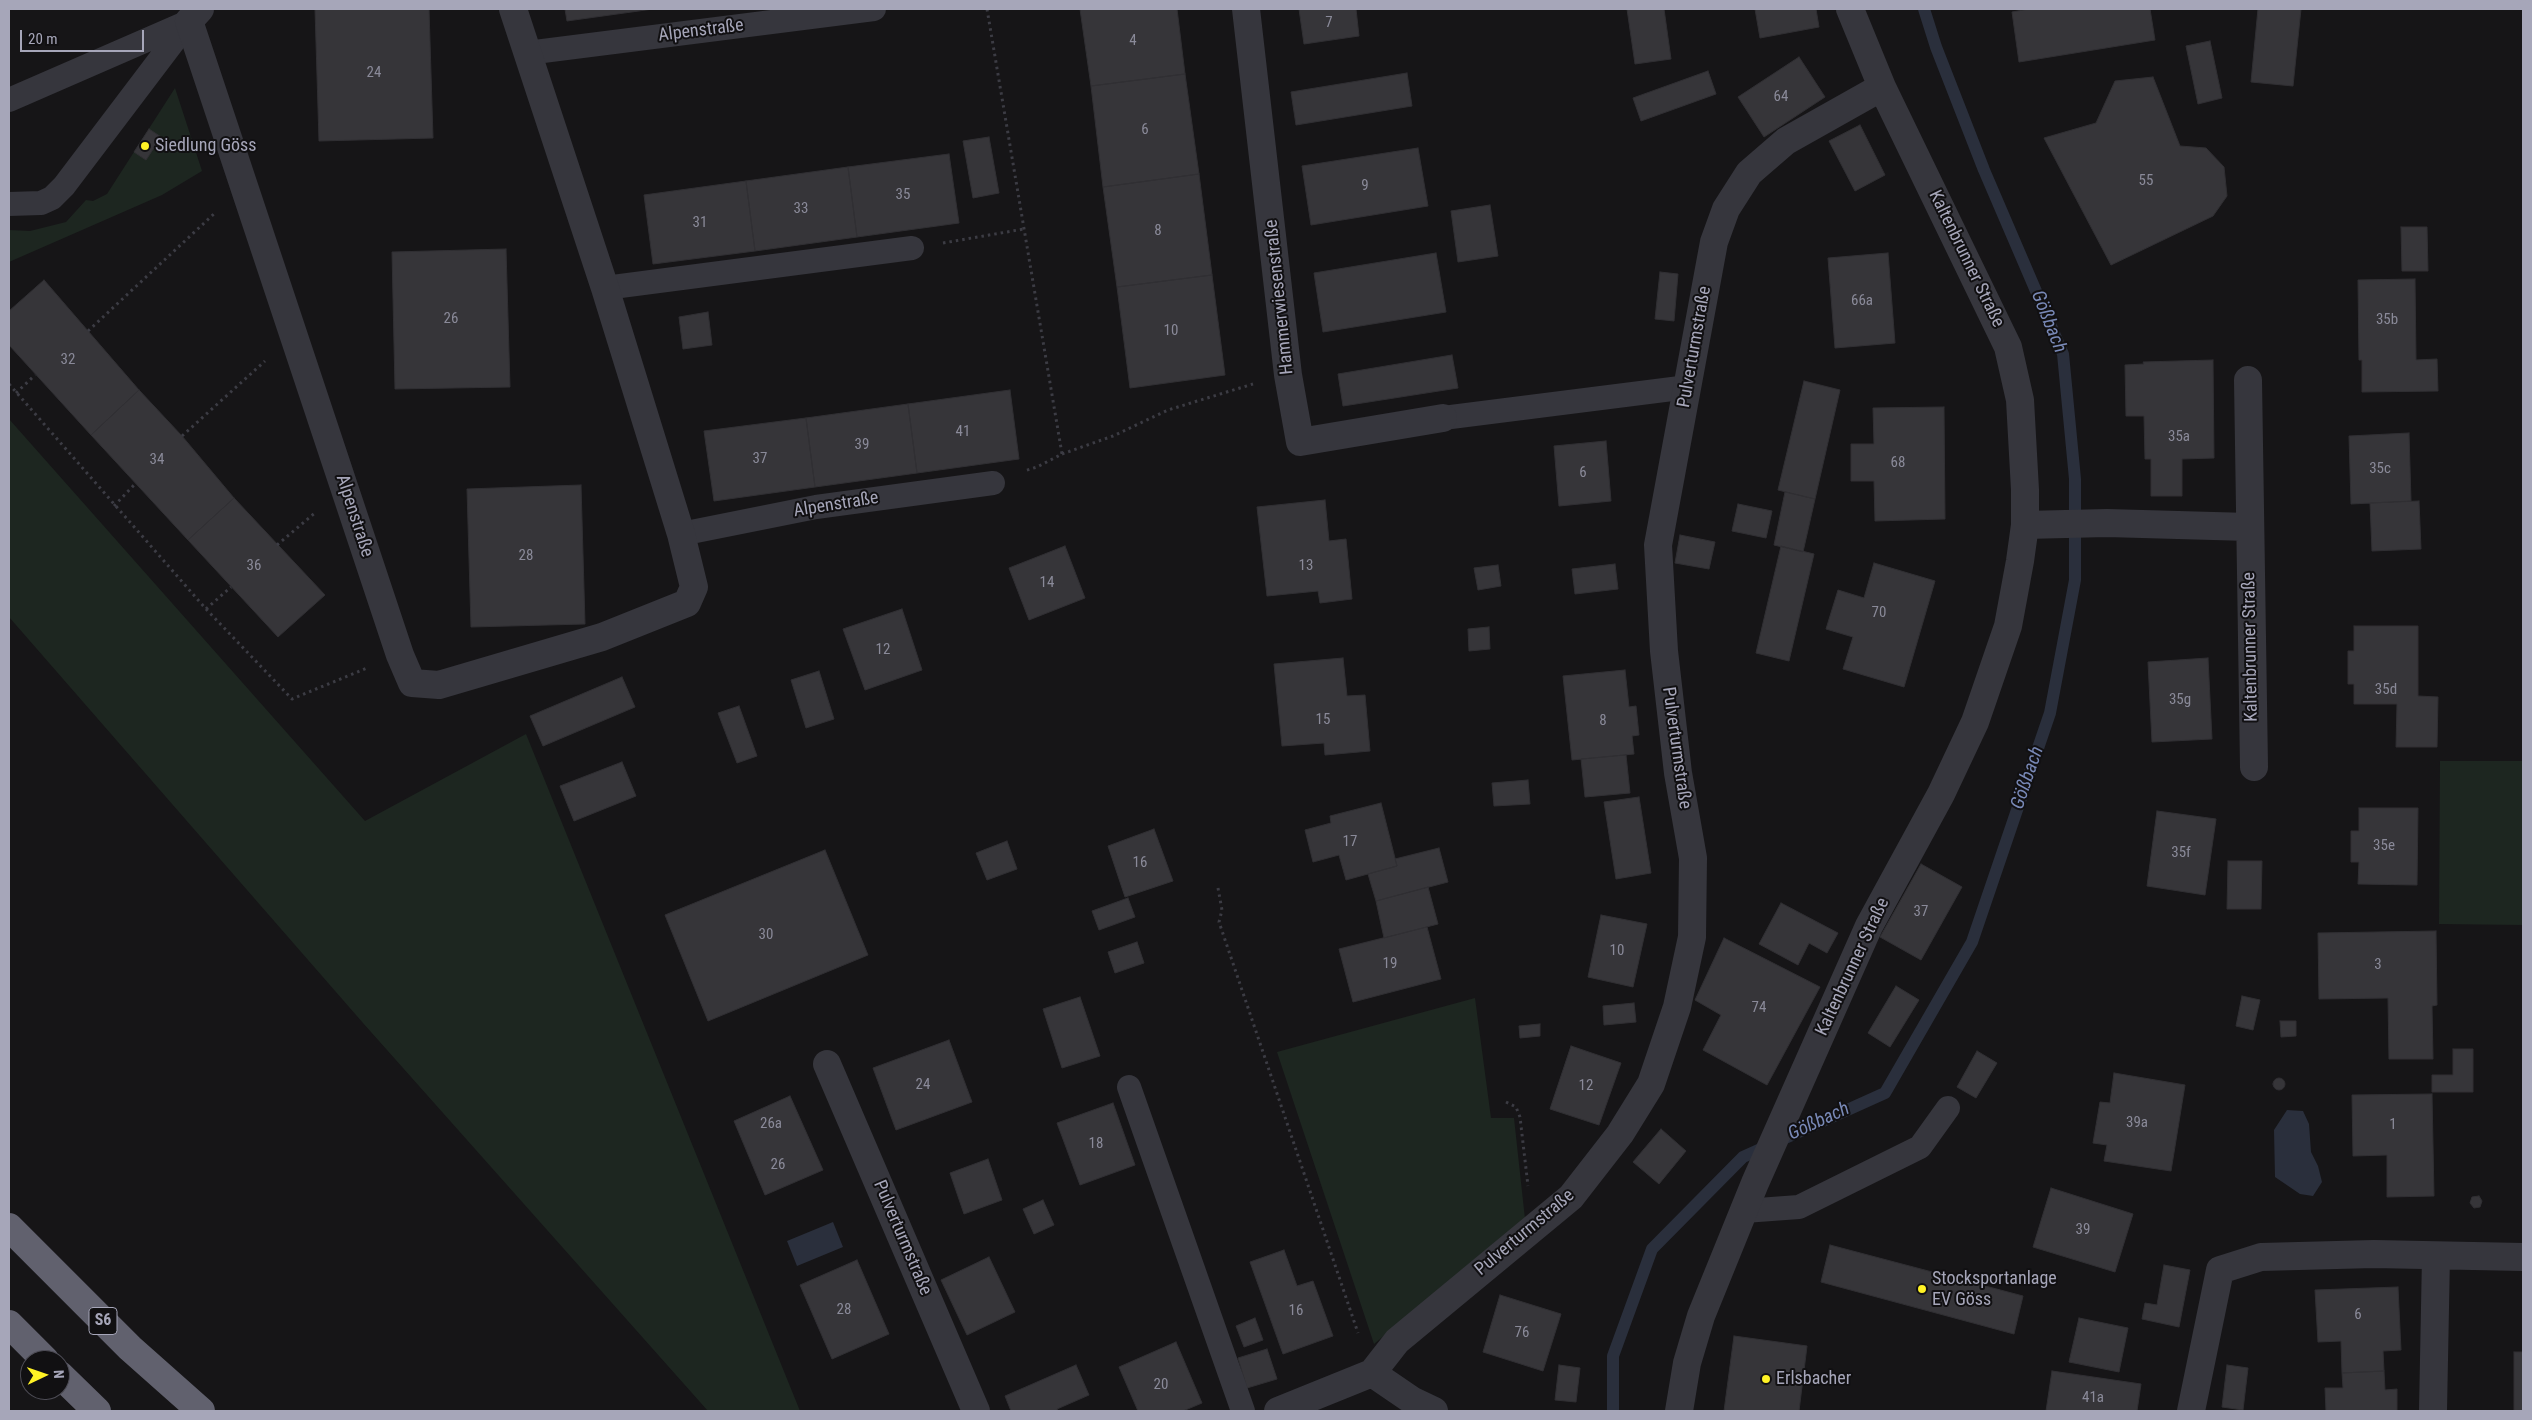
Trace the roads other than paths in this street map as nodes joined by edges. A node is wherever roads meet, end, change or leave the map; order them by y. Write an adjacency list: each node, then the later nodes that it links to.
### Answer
1 (513, 9): 6 (street, Alpenstraße)
2 (874, 9): 6 (lane, Alpenstraße)
3 (1246, 9): 14 (street, Hammerwiesenstraße)
4 (1850, 9): 7 (street, Kaltenbrunner Straße)
5 (194, 15): 8 (lane); 9 (lane); 18 (street, Alpenstraße)
6 (527, 53): 11 (street, Alpenstraße)
7 (1882, 87): 13 (street, Pulverturmstraße); 16 (street, Kaltenbrunner Straße)
8 (9, 100)
9 (9, 204)
10 (912, 248): 11 (lane)
11 (606, 288): 18 (street, Alpenstraße)
12 (2248, 380): 17 (street, Kaltenbrunner Straße)
13 (1688, 386): 14 (lane); 29 (street, Pulverturmstraße)
14 (1443, 418)
15 (993, 483): 18 (lane, Alpenstraße)
16 (2036, 525): 17 (street); 23 (street, Kaltenbrunner Straße)
17 (2249, 527): 19 (street, Kaltenbrunner Straße)
18 (681, 534)
19 (2254, 766)
20 (827, 1064): 33 (street, Pulverturmstraße)
21 (1129, 1088): 34 (lane)
22 (1948, 1108): 23 (lane)
23 (1744, 1211): 37 (street, Kaltenbrunner Straße)
24 (9, 1227): 32 (highway, S6)
25 (2436, 1256): 26 (street); 38 (street); 39 (street)
26 (2523, 1257)
27 (9, 1324): 28 (highway)
28 (35, 1350)
29 (1372, 1373): 35 (street, Pulverturmstraße); 36 (street)
30 (70, 1385): 31 (highway)
31 (97, 1411)
32 (201, 1411)
33 (976, 1411)
34 (1243, 1411)
35 (1278, 1411)
36 (1434, 1411)
37 (1679, 1411)
38 (2191, 1411)
39 (2433, 1411)

